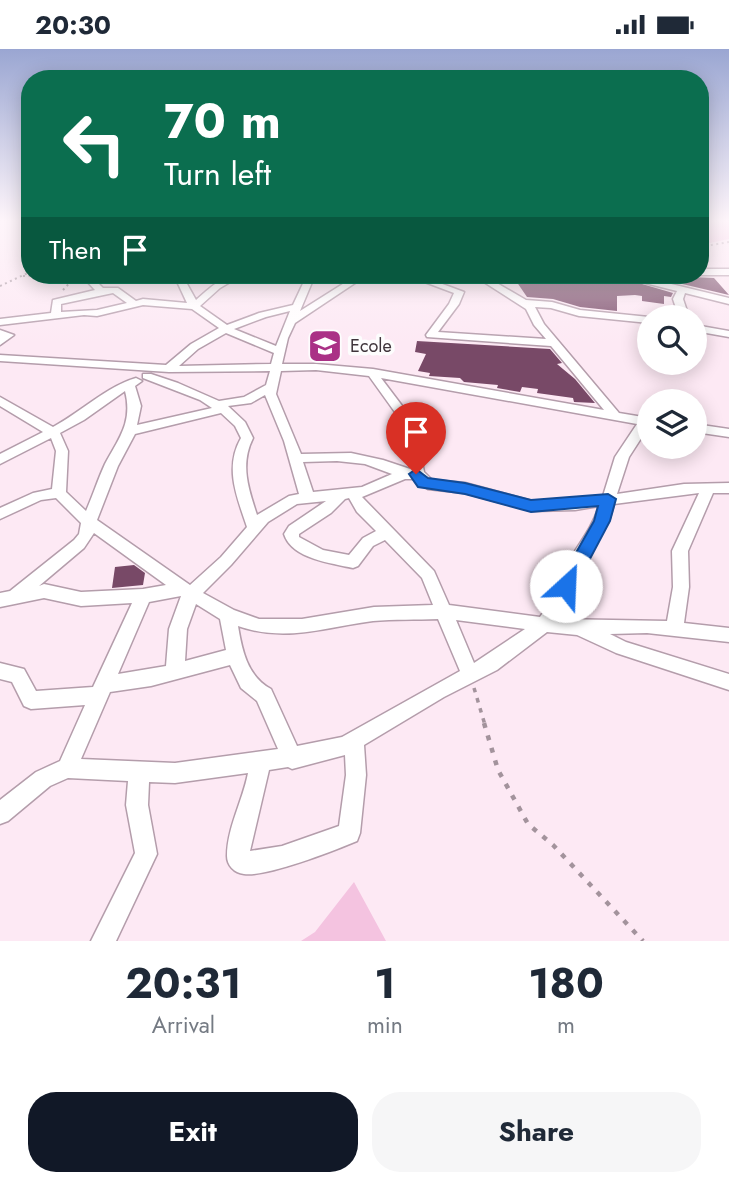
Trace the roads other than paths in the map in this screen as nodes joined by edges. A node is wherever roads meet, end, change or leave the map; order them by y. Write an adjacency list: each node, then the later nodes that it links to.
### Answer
1 (709, 272): 2 (street)
2 (716, 272): 3 (street); 4 (street)
3 (729, 272)
4 (729, 282)
5 (94, 284): 14 (street)
6 (183, 284): 19 (street)
7 (221, 284): 19 (street)
8 (307, 284): 20 (street)
9 (349, 284): 23 (street)
10 (436, 284): 30 (street)
11 (492, 284): 17 (street)
12 (660, 284): 13 (street)
13 (682, 290): 15 (street); 18 (street)
14 (101, 291): 16 (street); 21 (street)
15 (729, 301)
16 (134, 303): 19 (street); 21 (street)
17 (523, 303): 22 (street); 30 (street)
18 (680, 305)
19 (195, 306): 25 (street)
20 (296, 307): 23 (street); 25 (street)
21 (56, 315): 24 (street)
22 (637, 319)
23 (293, 320): 31 (street)
24 (0, 322)
25 (229, 329): 31 (street); 35 (street)
26 (707, 330): 28 (street)
27 (0, 333): 29 (street)
28 (729, 334)
29 (0, 342)
30 (554, 343): 43 (street)
31 (279, 351): 36 (street)
32 (0, 358): 33 (street)
33 (19, 359): 34 (street); 35 (street)
34 (0, 364)
35 (163, 368): 36 (street); 38 (street)
36 (274, 369): 37 (street); 40 (street)
37 (373, 373): 43 (street); 52 (street)
38 (147, 376): 39 (street); 42 (street)
39 (129, 384): 46 (street); 47 (street)
40 (270, 388): 42 (street); 50 (street)
41 (0, 401): 47 (street)
42 (219, 407): 46 (street); 61 (street)
43 (613, 413): 44 (street)
44 (637, 419)
45 (707, 430): 48 (street)
46 (130, 431): 60 (street)
47 (53, 432): 51 (street); 55 (street)
48 (729, 433)
49 (637, 435): 58 (street)
50 (296, 459): 52 (street); 57 (street)
51 (0, 460)
52 (410, 474): 56 (street); 58 (street)
53 (708, 488): 54 (street); 58 (street); 71 (street)
54 (729, 488)
55 (59, 493): 59 (street); 60 (street)
56 (347, 494): 57 (street); 62 (street); 62 (street)
57 (307, 496): 61 (street)
58 (608, 499): 69 (street)
59 (0, 514)
60 (89, 522): 63 (street); 64 (street)
61 (254, 526): 63 (street)
62 (388, 532): 67 (street)
63 (187, 591): 65 (street); 68 (street); 75 (street)
64 (17, 594): 65 (street); 66 (street)
65 (143, 596): 78 (street)
66 (0, 600)
67 (446, 612): 68 (street); 69 (street); 76 (street)
68 (228, 615): 73 (street)
69 (544, 624): 70 (street); 76 (street)
70 (578, 628): 71 (street); 77 (street)
71 (674, 629): 72 (street)
72 (729, 635)
73 (237, 655): 75 (street); 80 (street)
74 (0, 671): 78 (street)
75 (175, 671): 78 (street)
76 (470, 674): 79 (street)
77 (729, 682)
78 (102, 690): 82 (street)
79 (354, 740): 80 (street); 81 (street)
80 (292, 759): 81 (street)
81 (260, 764): 83 (street)
82 (67, 768): 83 (street); 84 (street)
83 (139, 772): 85 (street)
84 (0, 813)
85 (103, 941)

